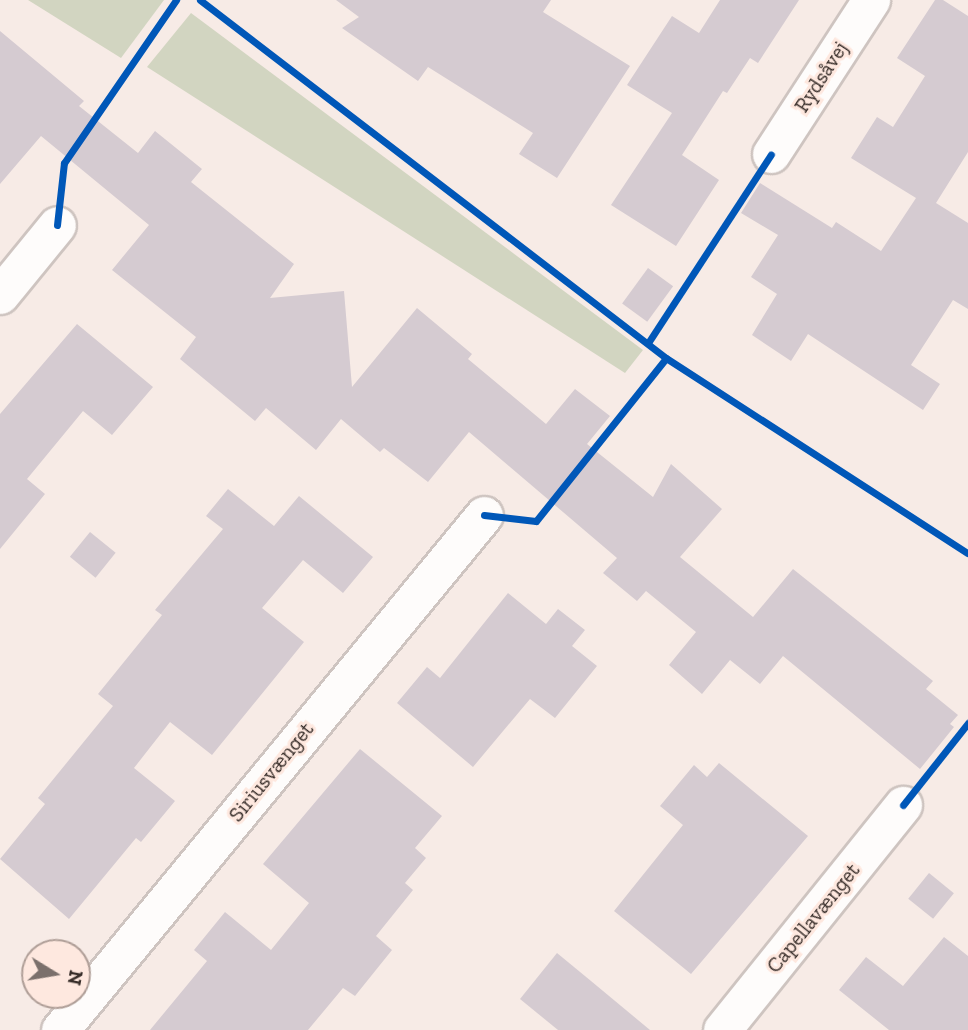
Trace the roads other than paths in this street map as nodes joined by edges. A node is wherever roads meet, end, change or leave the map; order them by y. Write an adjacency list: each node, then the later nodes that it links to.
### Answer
1 (871, 0): 2 (street, Rydsåvej)
2 (771, 154)
3 (57, 225): 4 (street)
4 (0, 295)
5 (484, 515): 7 (street, Siriusvænget)
6 (903, 805): 8 (street, Capellavænget)
7 (60, 1030)
8 (722, 1030)

